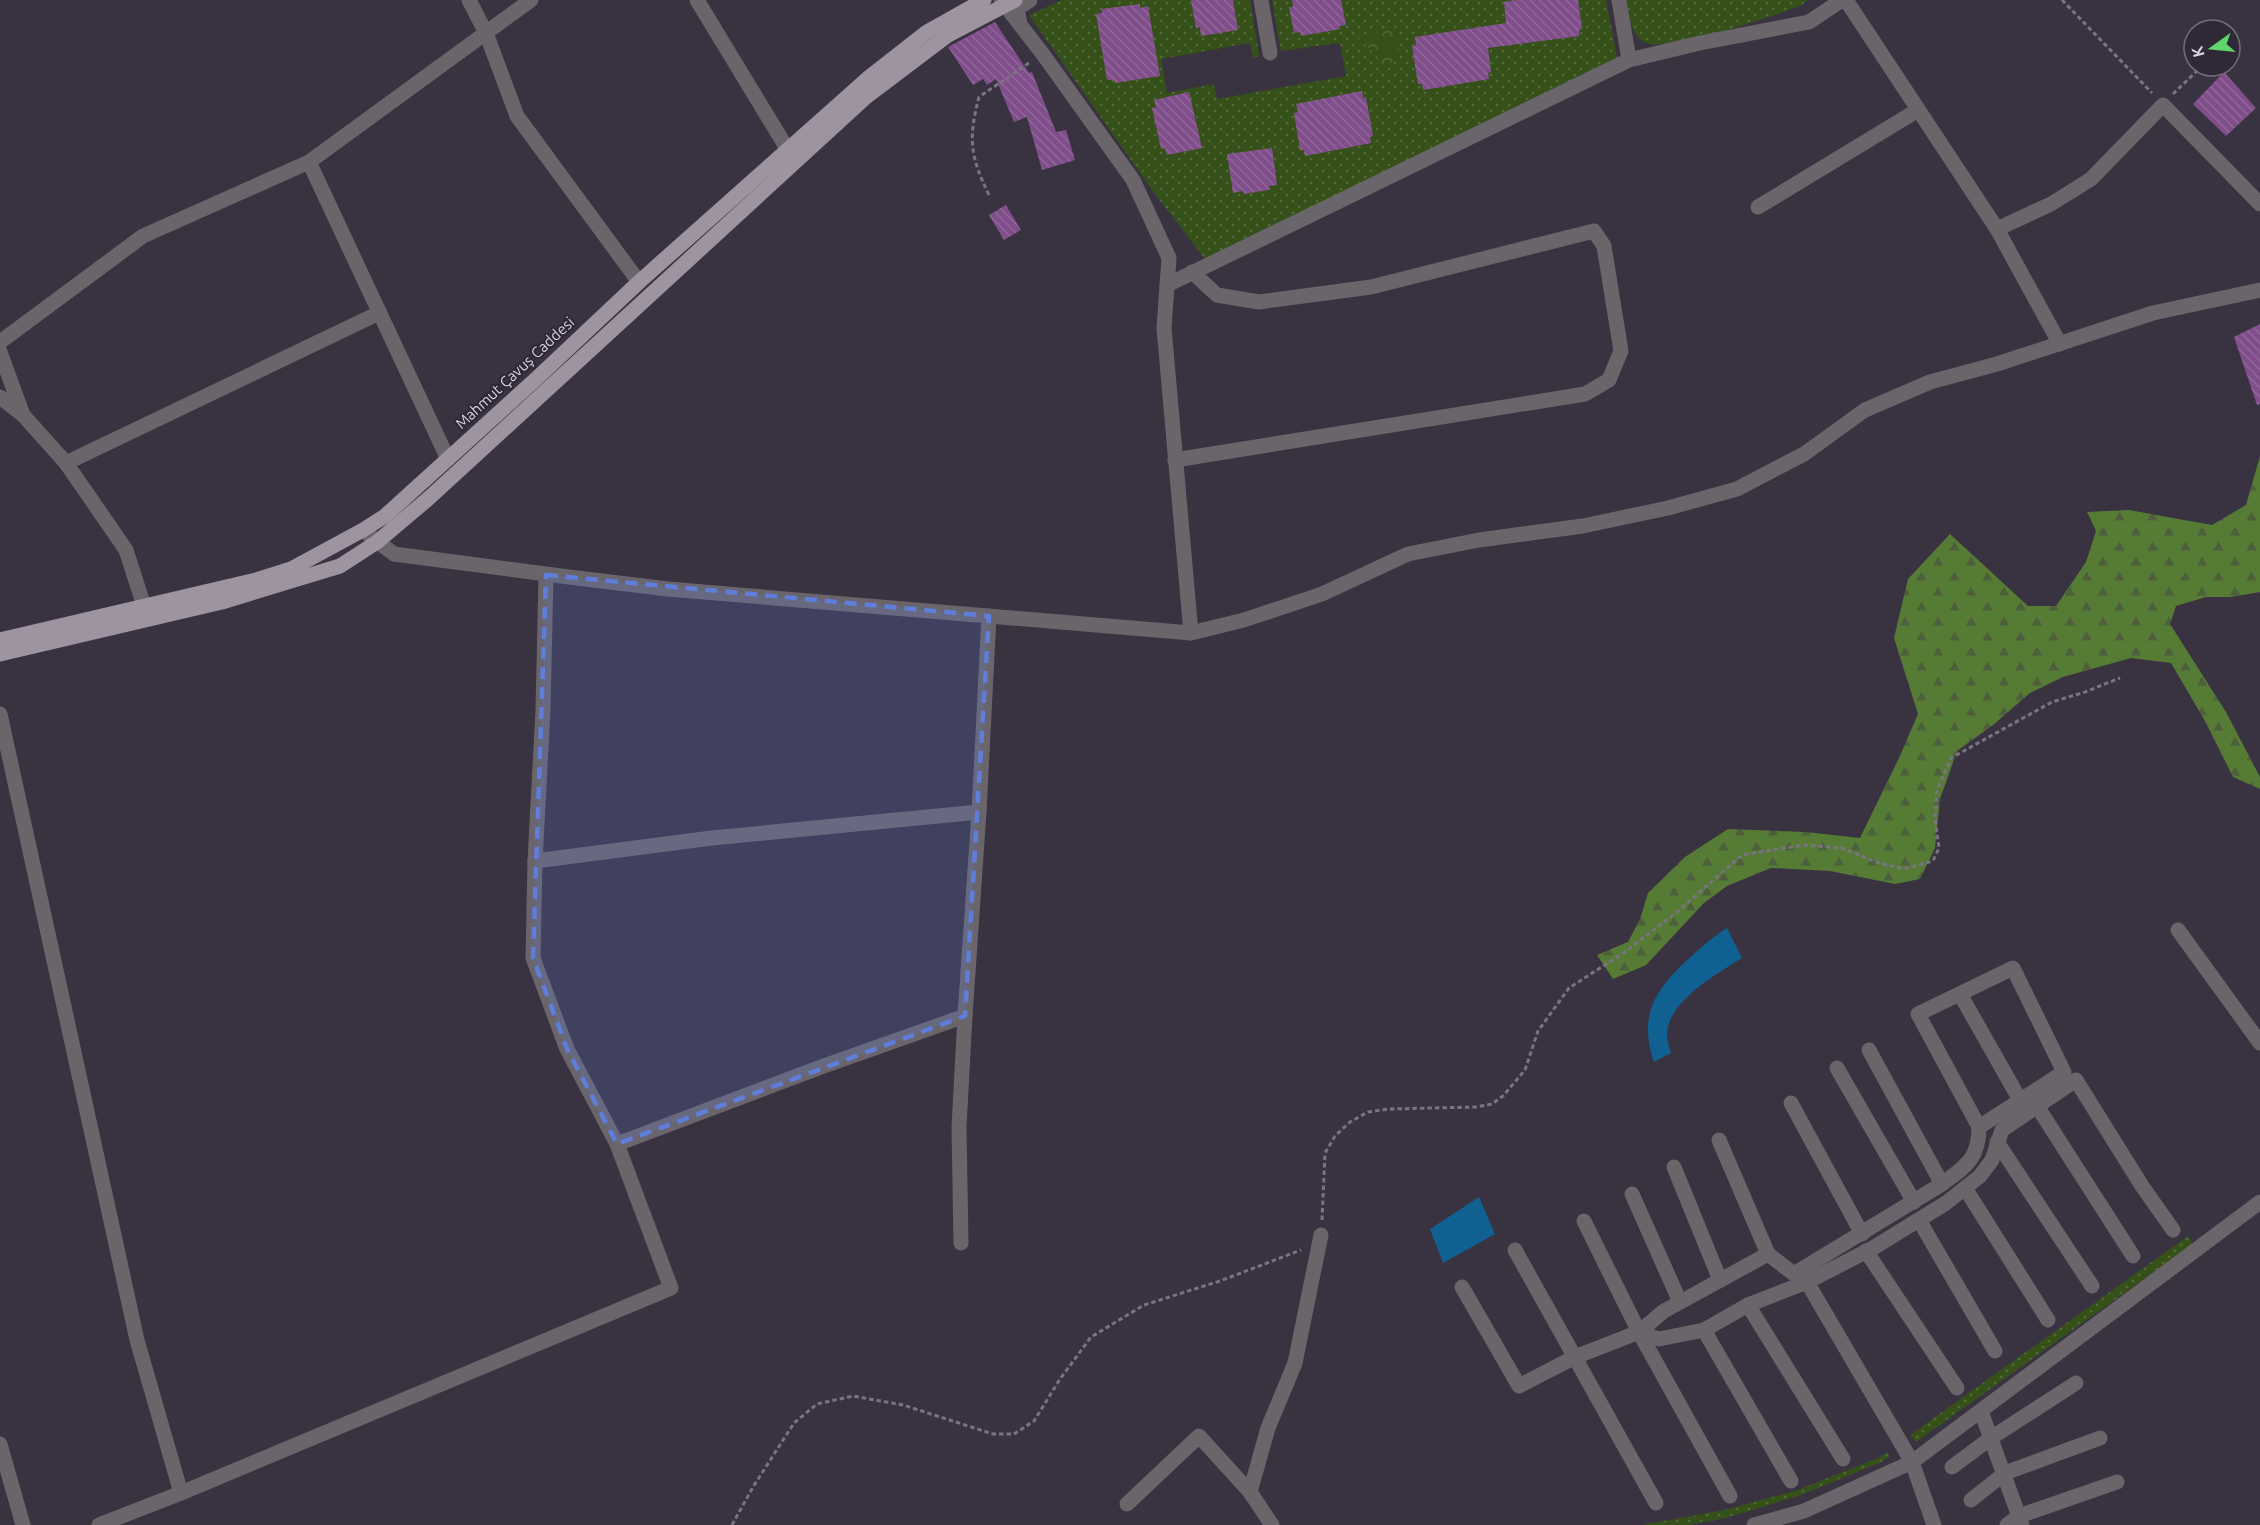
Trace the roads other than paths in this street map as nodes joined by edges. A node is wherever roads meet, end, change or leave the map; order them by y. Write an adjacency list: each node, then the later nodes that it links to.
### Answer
1 (469, 0): 11 (street)
2 (531, 0): 11 (street)
3 (697, 0): 15 (street)
4 (984, 0): 15 (main road, Mahmut Çavuş Caddesi)
5 (1030, 0): 10 (street)
6 (1261, 0): 12 (street)
7 (1619, 0): 13 (street)
8 (1844, 0): 13 (street); 14 (street)
9 (1007, 2): 10 (street); 34 (main road)
10 (1020, 24): 22 (street)
11 (486, 33): 16 (street); 21 (street)
12 (1270, 53)
13 (1629, 60): 20 (street)
14 (1918, 110): 18 (street); 19 (street)
15 (788, 150): 21 (main road, Mahmut Çavuş Caddesi)
16 (309, 162): 24 (street); 25 (street)
17 (2260, 204): 19 (street)
18 (1758, 207)
19 (1997, 229): 26 (street)
20 (1192, 272): 22 (street); 31 (street)
21 (639, 282): 30 (main road, Mahmut Çavuş Caddesi)
22 (1167, 285): 31 (street)
23 (2260, 290): 26 (street)
24 (379, 313): 30 (street); 32 (street)
25 (0, 342)
26 (2060, 344): 38 (street)
27 (0, 352): 29 (street)
28 (0, 398): 29 (street)
29 (23, 415): 32 (street)
30 (448, 459): 33 (main road, Mahmut Çavuş Caddesi)
31 (1175, 460): 38 (street)
32 (66, 463): 36 (street)
33 (363, 530): 34 (street); 36 (main road, Mahmut Çavuş Caddesi)
34 (377, 542): 35 (street); 40 (main road)
35 (546, 575): 37 (street); 43 (street)
36 (144, 606): 39 (main road, Mahmut Çavuş Caddesi)
37 (988, 616): 38 (street); 42 (street)
38 (1191, 633)
39 (0, 640)
40 (0, 654)
41 (0, 714): 97 (street)
42 (979, 812): 43 (street); 46 (street)
43 (535, 861): 56 (street)
44 (2178, 930): 47 (street)
45 (1960, 994): 50 (street); 50 (street); 53 (street)
46 (964, 1016): 56 (street); 68 (street)
47 (2260, 1043)
48 (1869, 1050): 58 (street)
49 (1837, 1068): 61 (street)
50 (2020, 1100): 53 (street)
51 (1791, 1102): 66 (street)
52 (2037, 1106): 55 (street); 65 (street); 72 (street)
53 (1979, 1127): 58 (street)
54 (1719, 1140): 71 (street)
55 (1997, 1142): 59 (street); 75 (street)
56 (617, 1144): 97 (street)
57 (1674, 1167): 73 (street)
58 (1942, 1184): 61 (street)
59 (1965, 1188): 63 (street); 79 (street)
60 (1632, 1194): 77 (street)
61 (1914, 1202): 66 (street)
62 (2260, 1202): 86 (street)
63 (1918, 1220): 70 (street); 82 (street)
64 (1584, 1221): 81 (street)
65 (2173, 1230)
66 (1862, 1234): 71 (street)
67 (1321, 1235): 96 (street)
68 (961, 1243)
69 (1515, 1250): 83 (street)
70 (1866, 1251): 74 (street); 85 (street)
71 (1768, 1254): 73 (street)
72 (2133, 1256)
73 (1720, 1280): 77 (street)
74 (1807, 1282): 78 (street); 91 (street)
75 (2092, 1286)
76 (1462, 1287): 83 (street)
77 (1680, 1302): 81 (street)
78 (1748, 1305): 80 (street); 90 (street)
79 (2048, 1320)
80 (1704, 1330): 81 (street); 94 (street)
81 (1639, 1332): 83 (street); 98 (street)
82 (1995, 1351)
83 (1575, 1357): 100 (street)
84 (2076, 1383): 87 (street)
85 (1956, 1388)
86 (1981, 1411): 87 (street); 91 (street)
87 (1991, 1438): 92 (street); 93 (street)
88 (2100, 1438): 93 (street)
89 (0, 1444): 103 (street)
90 (1843, 1459)
91 (1912, 1462): 106 (street); 107 (street)
92 (1952, 1467)
93 (2005, 1473): 99 (street); 102 (street)
94 (1791, 1481)
95 (2117, 1482): 102 (street)
96 (1250, 1492): 101 (street); 105 (street)
97 (181, 1493): 104 (street)
98 (1730, 1496)
99 (1971, 1500)
100 (1656, 1503)
101 (1127, 1504)
102 (2016, 1522)
103 (23, 1525)
104 (99, 1525)
105 (1272, 1525)
106 (1754, 1525)
107 (1934, 1525)

